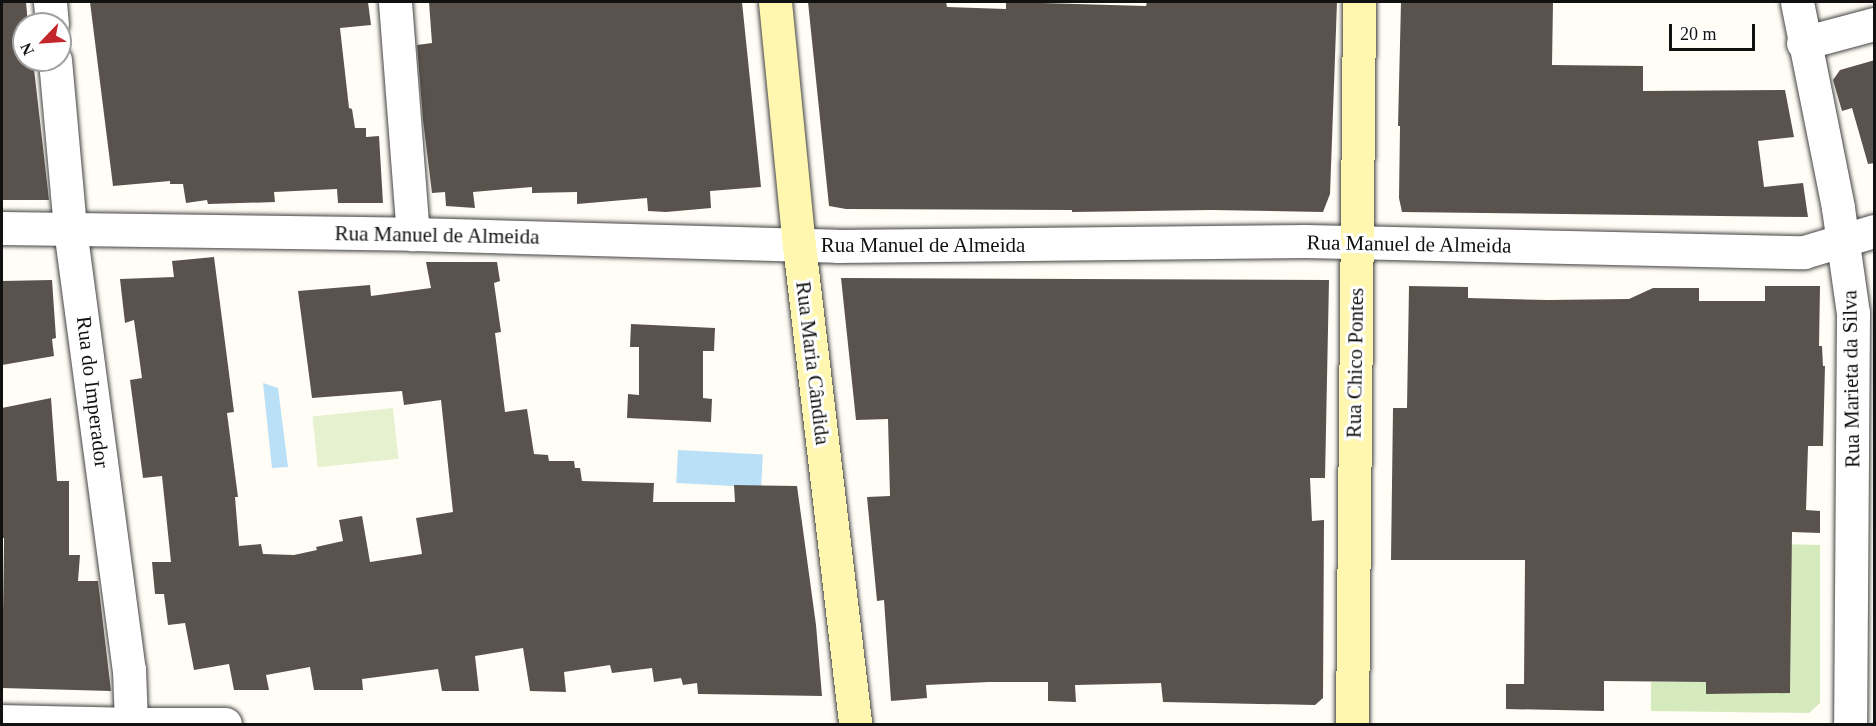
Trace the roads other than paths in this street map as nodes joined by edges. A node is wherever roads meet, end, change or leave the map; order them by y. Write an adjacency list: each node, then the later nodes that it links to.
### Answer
1 (395, 2): 11 (street)
2 (775, 2): 14 (main road, Rua Maria Cândida)
3 (1359, 2): 13 (main road, Rua Chico Pontes)
4 (1797, 2): 6 (street, Rua Marieta da Silva)
5 (1875, 24): 6 (street)
6 (1803, 43): 12 (street, Rua Marieta da Silva)
7 (56, 72): 9 (street, Rua do Imperador)
8 (2, 228): 9 (street, Rua Manuel de Almeida)
9 (70, 229): 11 (street, Rua Manuel de Almeida); 18 (street, Rua do Imperador)
10 (1875, 231): 12 (street, Rua Manuel de Almeida)
11 (413, 234): 14 (street, Rua Manuel de Almeida)
12 (1843, 239): 13 (street, Rua Manuel de Almeida); 15 (street, Rua Marieta da Silva)
13 (1357, 243): 14 (street, Rua Manuel de Almeida); 21 (main road, Rua Chico Pontes)
14 (799, 245): 20 (main road, Rua Maria Cândida)
15 (1853, 313): 16 (street); 22 (street, Rua Marieta da Silva)
16 (1875, 359)
17 (2, 721): 18 (street)
18 (131, 724): 19 (street)
19 (225, 724)
20 (855, 724)
21 (1352, 724)
22 (1850, 724)

